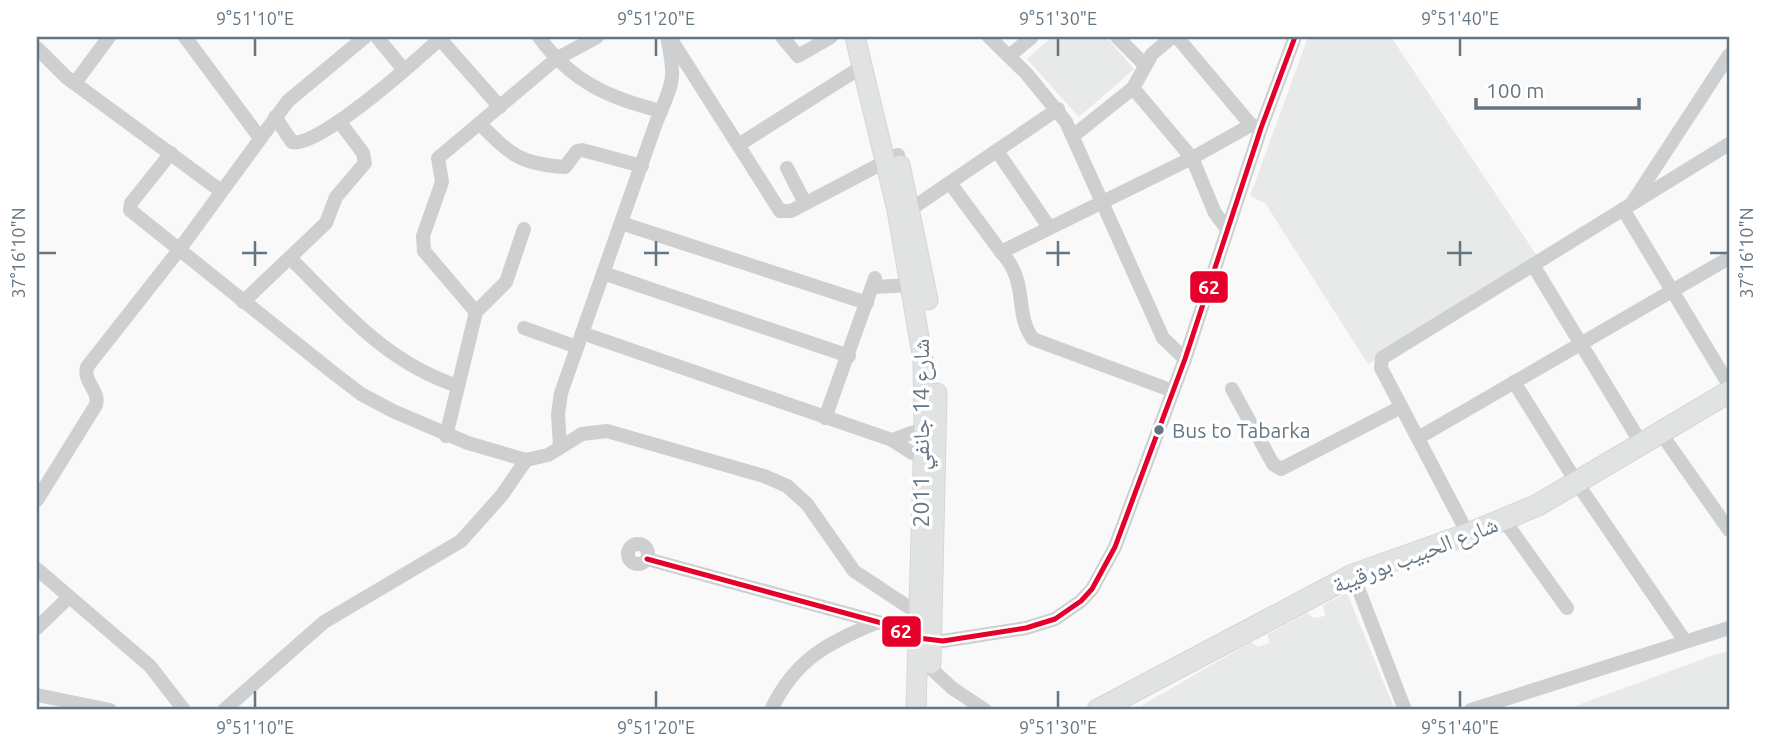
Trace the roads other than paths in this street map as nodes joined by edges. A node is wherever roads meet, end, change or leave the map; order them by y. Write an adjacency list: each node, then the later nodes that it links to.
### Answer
1 (109, 37): 26 (street)
2 (185, 37): 36 (street)
3 (365, 37): 18 (street)
4 (377, 37): 25 (street)
5 (539, 37): 22 (street)
6 (597, 37): 22 (street)
7 (668, 37): 30 (street); 37 (street)
8 (782, 37): 9 (street)
9 (831, 37)
10 (855, 37): 24 (main road, شارع 14 جانفي 2011)
11 (869, 37): 41 (main road, شارع 14 جانفي 2011)
12 (989, 37): 21 (street)
13 (1032, 37): 21 (street)
14 (1117, 37): 23 (street)
15 (1174, 37): 23 (street); 34 (street)
16 (1295, 37): 34 (street)
17 (441, 38): 25 (street); 28 (street)
18 (346, 43): 31 (street)
19 (37, 48): 26 (street)
20 (1729, 55): 49 (street)
21 (1009, 56): 29 (street)
22 (556, 59): 28 (street); 30 (street)
23 (1145, 65): 27 (street)
24 (863, 66): 37 (street); 41 (main road, شارع 14 جانفي 2011)
25 (404, 70): 32 (street)
26 (75, 83): 40 (street)
27 (1133, 88): 35 (street); 42 (street)
28 (500, 107): 33 (street)
29 (1058, 109): 35 (street); 39 (street)
30 (661, 111): 43 (street)
31 (275, 117): 32 (street); 36 (street)
32 (339, 121): 57 (street)
33 (480, 124): 43 (street); 65 (street)
34 (1256, 126): 42 (street); 54 (street)
35 (1073, 136): 48 (street)
36 (260, 138): 46 (street)
37 (740, 144): 47 (street)
38 (1729, 144): 49 (street)
39 (997, 151): 45 (street); 52 (street)
40 (171, 153): 46 (street); 55 (street)
41 (892, 157): 47 (street); 50 (main road, شارع 14 جانفي 2011); 61 (main road, شارع 14 جانفي 2011)
42 (1192, 159): 48 (street); 54 (street)
43 (642, 166): 51 (street)
44 (786, 168): 47 (street)
45 (950, 183): 50 (street); 56 (street)
46 (221, 191): 55 (street)
47 (805, 203)
48 (1100, 204): 52 (street); 70 (street)
49 (1627, 207): 59 (street); 62 (street)
50 (911, 209): 79 (main road, شارع 14 جانفي 2011)
51 (621, 223): 60 (street); 64 (street)
52 (1049, 227): 56 (street)
53 (524, 229): 65 (street)
54 (1227, 229): 70 (street)
55 (179, 250): 63 (street); 89 (street)
56 (1001, 252): 75 (street)
57 (290, 258): 63 (street); 73 (street)
58 (1729, 258): 62 (street)
59 (1534, 265): 68 (street); 77 (street)
60 (603, 273): 67 (street); 69 (street)
61 (912, 285): 64 (street); 79 (main road, شارع 14 جانفي 2011)
62 (1672, 289): 68 (street); 72 (street)
63 (243, 302): 81 (street)
64 (867, 303): 69 (street)
65 (476, 312): 73 (street)
66 (524, 328): 67 (street)
67 (579, 340): 78 (street); 85 (street)
68 (1580, 342): 71 (street); 84 (street)
69 (849, 356): 78 (street)
70 (1185, 359): 75 (street)
71 (1514, 382): 82 (street); 88 (street)
72 (1729, 385)
73 (458, 387): 81 (street)
74 (1232, 389): 77 (street)
75 (1173, 391): 101 (street)
76 (1729, 392): 80 (main road, شارع الحبيب بورقيبة)
77 (1401, 407): 82 (street)
78 (825, 418): 83 (street)
79 (931, 431): 83 (street); 86 (main road, شارع 14 جانفي 2011)
80 (1660, 432): 84 (main road, شارع الحبيب بورقيبة); 91 (street)
81 (446, 436): 87 (street)
82 (1418, 438): 92 (street)
83 (892, 440): 86 (street)
84 (1641, 443): 88 (main road, شارع الحبيب بورقيبة)
85 (560, 447): 87 (street); 101 (street)
86 (930, 456): 101 (main road, شارع 14 جانفي 2011)
87 (526, 460): 106 (street)
88 (1577, 483): 90 (main road, شارع الحبيب بورقيبة); 102 (street)
89 (37, 500)
90 (1504, 520): 92 (main road, شارع الحبيب بورقيبة); 97 (street)
91 (1729, 530)
92 (1468, 534): 95 (main road, شارع الحبيب بورقيبة)
93 (647, 559): 98 (street)
94 (37, 569): 96 (street)
95 (1353, 575): 111 (main road, شارع الحبيب بورقيبة); 112 (street)
96 (69, 597): 99 (street); 105 (street)
97 (1567, 608)
98 (878, 622): 101 (street); 107 (street)
99 (37, 628)
100 (1729, 628): 102 (street)
101 (924, 639): 108 (main road, شارع 14 جانفي 2011); 109 (main road, شارع 14 جانفي 2011); 110 (street)
102 (1685, 641): 113 (street)
103 (37, 695): 104 (street)
104 (110, 710)
105 (184, 710)
106 (224, 710)
107 (771, 710)
108 (916, 710)
109 (929, 710)
110 (985, 710)
111 (1098, 710)
112 (1405, 710)
113 (1471, 710)

